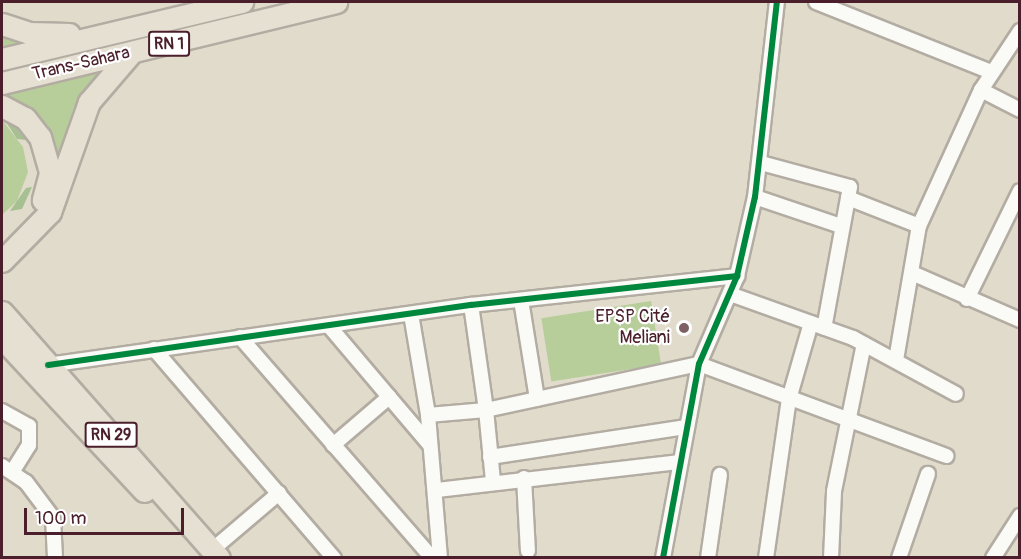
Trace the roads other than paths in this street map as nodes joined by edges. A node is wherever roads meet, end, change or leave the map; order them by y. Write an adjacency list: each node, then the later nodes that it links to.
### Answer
1 (202, 2): 7 (street)
2 (242, 2): 7 (highway, RN 1)
3 (336, 2): 9 (highway, Trans-Sahara / RN 1)
4 (777, 2): 16 (street)
5 (816, 2): 11 (street)
6 (2, 24): 7 (highway)
7 (133, 28): 10 (highway, RN 1)
8 (1020, 31): 11 (street)
9 (132, 52): 12 (highway, Trans-Sahara / RN 1); 23 (highway)
10 (2, 59)
11 (991, 72): 13 (street)
12 (2, 83)
13 (981, 90): 15 (street); 21 (street)
14 (2, 106): 22 (highway)
15 (1020, 110)
16 (761, 163): 18 (street); 19 (street)
17 (1020, 191): 27 (street)
18 (755, 197): 20 (street); 25 (street)
19 (848, 198): 20 (street); 21 (street)
20 (841, 226): 33 (street)
21 (920, 226): 24 (street)
22 (2, 247)
23 (2, 261)
24 (912, 273): 27 (street); 40 (street)
25 (737, 276): 26 (street); 28 (street)
26 (730, 294): 33 (street); 41 (street)
27 (968, 299): 32 (street)
28 (521, 300): 29 (street); 45 (street)
29 (471, 305): 31 (street); 47 (street)
30 (2, 312): 42 (highway, RN 29)
31 (411, 314): 34 (street); 49 (street)
32 (1020, 320)
33 (817, 325): 37 (street); 46 (street)
34 (329, 326): 35 (street); 44 (street)
35 (240, 337): 38 (street); 52 (street)
36 (2, 338): 56 (highway, RN 29)
37 (864, 344): 40 (street); 50 (street)
38 (154, 349): 42 (street); 64 (street)
39 (2, 360): 56 (highway)
40 (896, 360): 43 (street)
41 (699, 364): 45 (street); 46 (street); 51 (street)
42 (48, 365): 67 (highway, RN 29)
43 (956, 394)
44 (389, 397): 52 (street); 53 (street)
45 (537, 399): 47 (street)
46 (789, 399): 50 (street); 74 (street)
47 (486, 410): 49 (street); 55 (street)
48 (2, 411): 58 (street)
49 (428, 415): 53 (street)
50 (846, 423): 54 (street); 75 (street)
51 (687, 426): 55 (street); 57 (street)
52 (333, 445): 70 (street)
53 (430, 445): 63 (street)
54 (946, 456)
55 (490, 457): 62 (street)
56 (109, 458): 67 (highway, RN 29)
57 (680, 462): 61 (street); 72 (street)
58 (7, 469): 68 (street)
59 (928, 474): 76 (street)
60 (720, 475): 73 (street)
61 (524, 478): 62 (street); 66 (street)
62 (493, 482): 63 (street)
63 (437, 490): 71 (street)
64 (279, 493): 67 (street); 69 (street)
65 (1020, 516): 77 (street)
66 (528, 551)
67 (210, 555)
68 (55, 558)
69 (334, 558)
70 (432, 558)
71 (440, 558)
72 (663, 558)
73 (708, 558)
74 (766, 558)
75 (831, 558)
76 (899, 558)
77 (993, 558)

